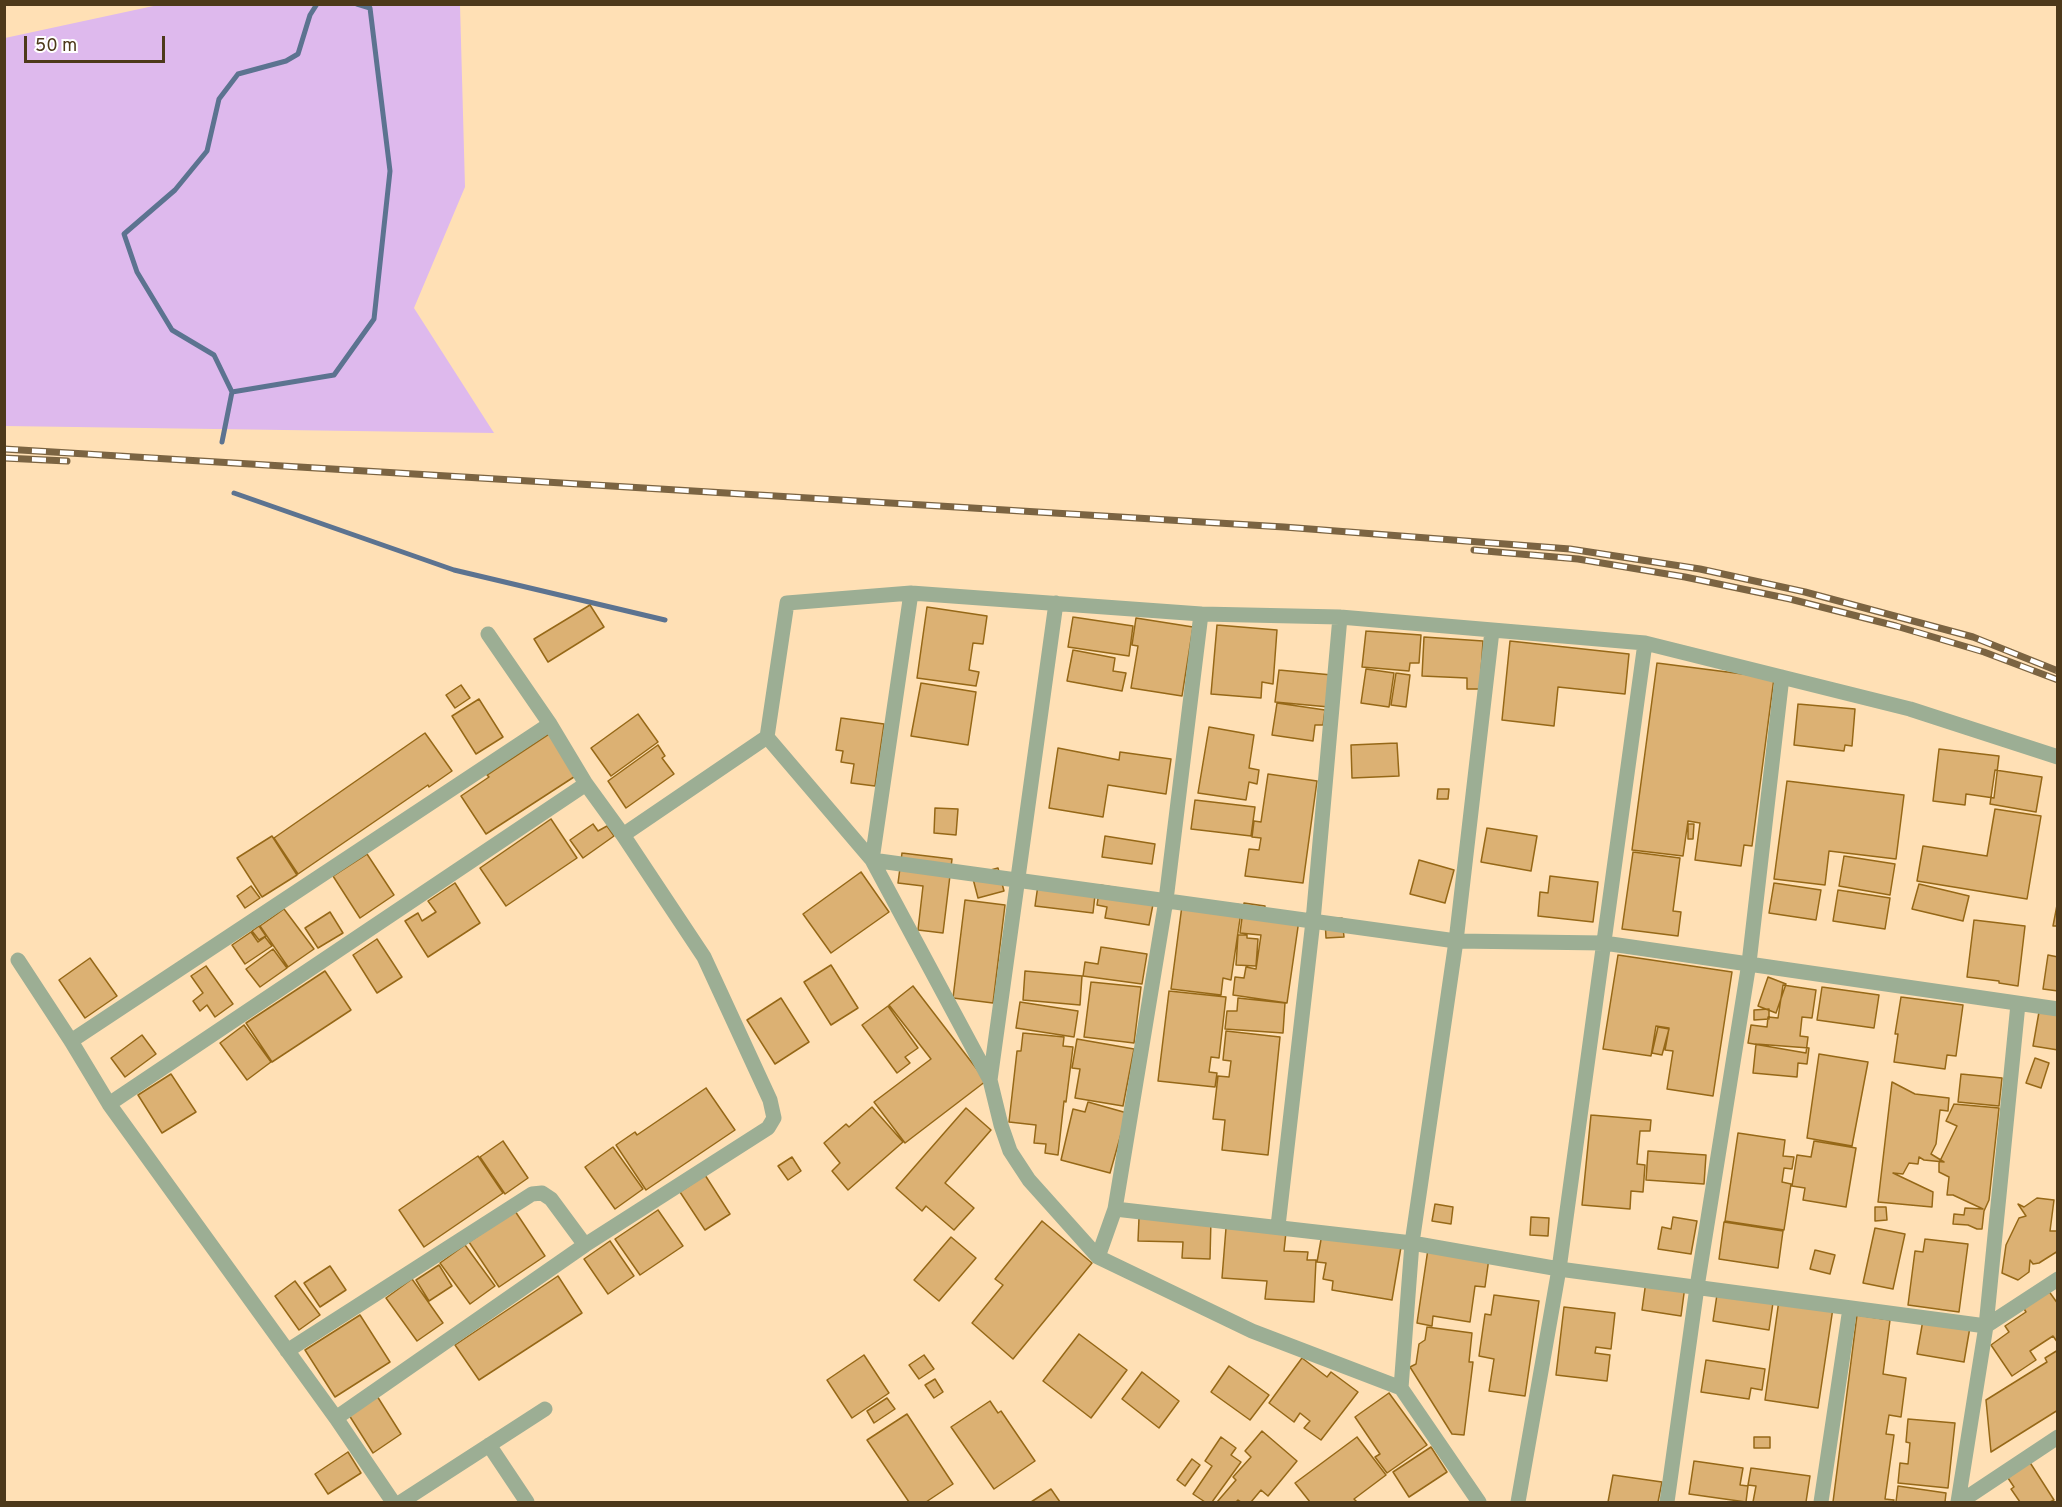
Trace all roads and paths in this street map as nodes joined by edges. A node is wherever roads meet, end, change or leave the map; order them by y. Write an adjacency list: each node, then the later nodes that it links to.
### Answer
1 (911, 593): 2 (street); 10 (street); 14 (street)
2 (1056, 603): 3 (street); 15 (street)
3 (1201, 614): 4 (street); 16 (street)
4 (1340, 617): 5 (street); 17 (street)
5 (1492, 631): 7 (street); 18 (street)
6 (488, 634): 9 (street)
7 (1645, 643): 8 (street); 19 (street)
8 (1782, 677): 11 (street); 21 (street)
9 (550, 724): 12 (street); 24 (street)
10 (767, 737): 13 (street); 14 (street)
11 (2058, 757)
12 (586, 784): 13 (street); 26 (street)
13 (623, 835): 30 (street)
14 (872, 860): 15 (street); 25 (street)
15 (1019, 880): 16 (street); 25 (street)
16 (1166, 900): 17 (street); 27 (street)
17 (1313, 921): 18 (street); 28 (street)
18 (1456, 940): 19 (street); 29 (street)
19 (1604, 943): 21 (street); 32 (street)
20 (18, 960): 24 (street)
21 (1749, 963): 22 (street); 34 (street)
22 (2018, 1004): 23 (street); 36 (street)
23 (2058, 1008)
24 (71, 1041): 26 (street)
25 (990, 1080): 31 (street)
26 (109, 1104): 37 (street)
27 (1115, 1209): 28 (street); 31 (street)
28 (1278, 1226): 29 (street)
29 (1412, 1243): 32 (street); 38 (street)
30 (585, 1245): 37 (street); 40 (street)
31 (1098, 1257): 38 (street)
32 (1559, 1269): 34 (street); 47 (street)
33 (2058, 1279): 36 (street)
34 (1697, 1287): 35 (street); 48 (street)
35 (1850, 1308): 36 (street); 49 (street)
36 (1986, 1326): 50 (street)
37 (287, 1351): 40 (street)
38 (1401, 1388): 46 (street)
39 (545, 1409): 42 (street)
40 (336, 1418): 43 (street)
41 (2058, 1437): 50 (street)
42 (489, 1445): 44 (street); 45 (street)
43 (393, 1503)
44 (401, 1503)
45 (527, 1503)
46 (1479, 1503)
47 (1518, 1503)
48 (1667, 1503)
49 (1821, 1503)
50 (1959, 1503)

